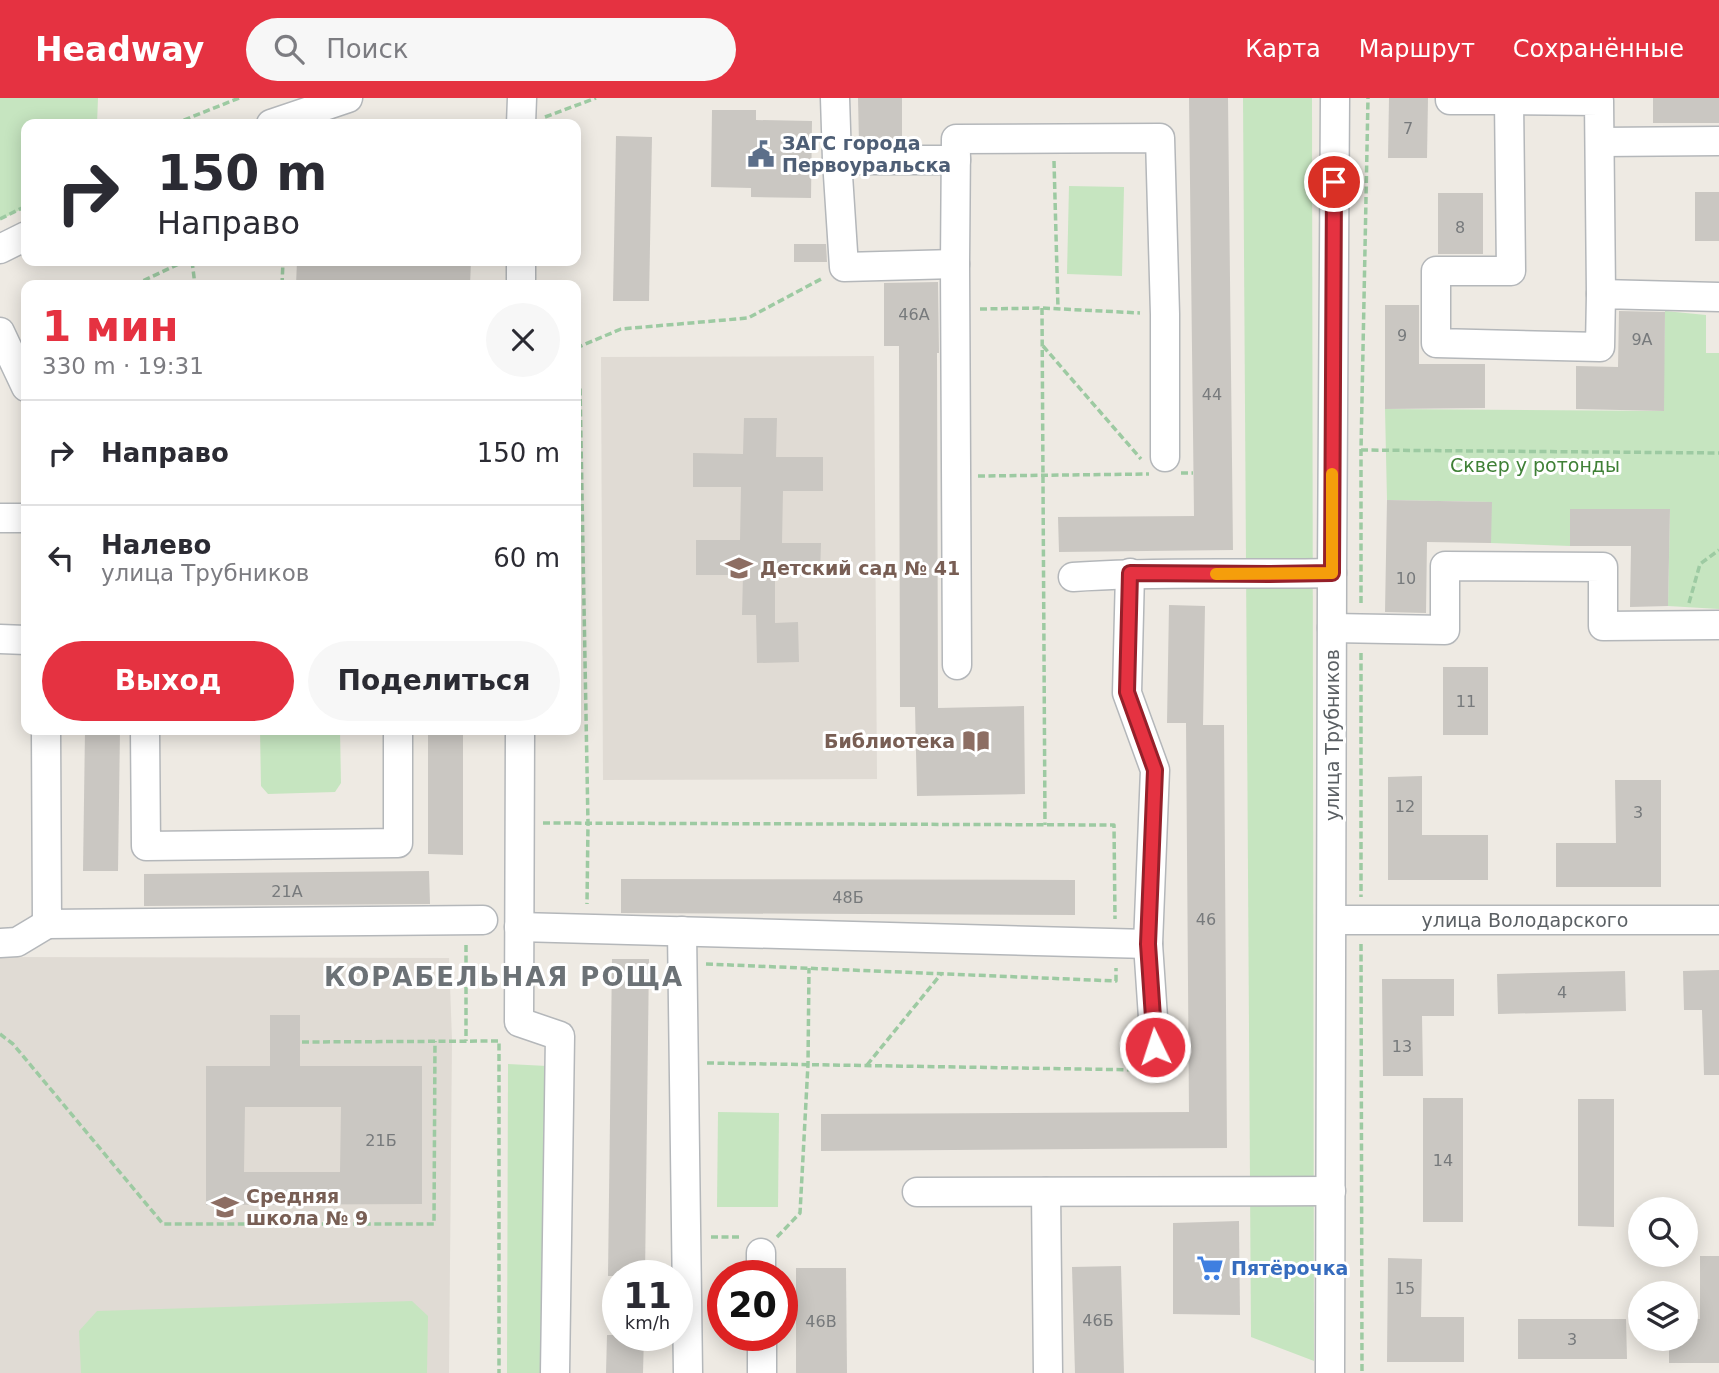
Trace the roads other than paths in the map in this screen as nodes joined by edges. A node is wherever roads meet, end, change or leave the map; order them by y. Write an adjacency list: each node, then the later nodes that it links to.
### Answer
1 (348, 98): 6 (street)
2 (835, 98): 9 (street)
3 (1335, 98): 22 (street, улица Трубников)
4 (1450, 98): 5 (street)
5 (1509, 100): 8 (street); 14 (street)
6 (286, 119)
7 (1719, 141): 8 (street)
8 (1600, 142): 14 (street)
9 (837, 160): 10 (street); 13 (street)
10 (957, 160): 13 (street); 18 (street)
11 (21, 238): 12 (street)
12 (0, 249)
13 (955, 264): 28 (street)
14 (1601, 294): 15 (street)
15 (1719, 297)
16 (0, 332): 17 (street)
17 (21, 376)
18 (1172, 465)
19 (0, 518): 20 (street)
20 (21, 518)
21 (1130, 573): 22 (street); 23 (street); 40 (street)
22 (1332, 573): 25 (street, улица Трубников)
23 (1073, 577)
24 (1719, 625): 25 (street)
25 (1332, 628): 34 (street, улица Трубников)
26 (0, 639): 27 (street)
27 (21, 640)
28 (957, 665)
29 (46, 735): 36 (street)
30 (145, 735): 31 (street)
31 (398, 735)
32 (520, 735): 37 (street)
33 (475, 920): 36 (street)
34 (1332, 920): 35 (street, улица Володарского); 42 (street, улица Трубников)
35 (1719, 920)
36 (47, 924): 39 (street)
37 (519, 928): 38 (street); 46 (street)
38 (682, 931): 40 (street); 47 (street)
39 (0, 943)
40 (1148, 944): 41 (street)
41 (1151, 1059)
42 (1331, 1191): 44 (street); 50 (street, улица Трубников)
43 (917, 1192): 44 (street)
44 (1046, 1192): 49 (street)
45 (762, 1351): 48 (street)
46 (555, 1373)
47 (688, 1373)
48 (762, 1373)
49 (1048, 1373)
50 (1331, 1373)

